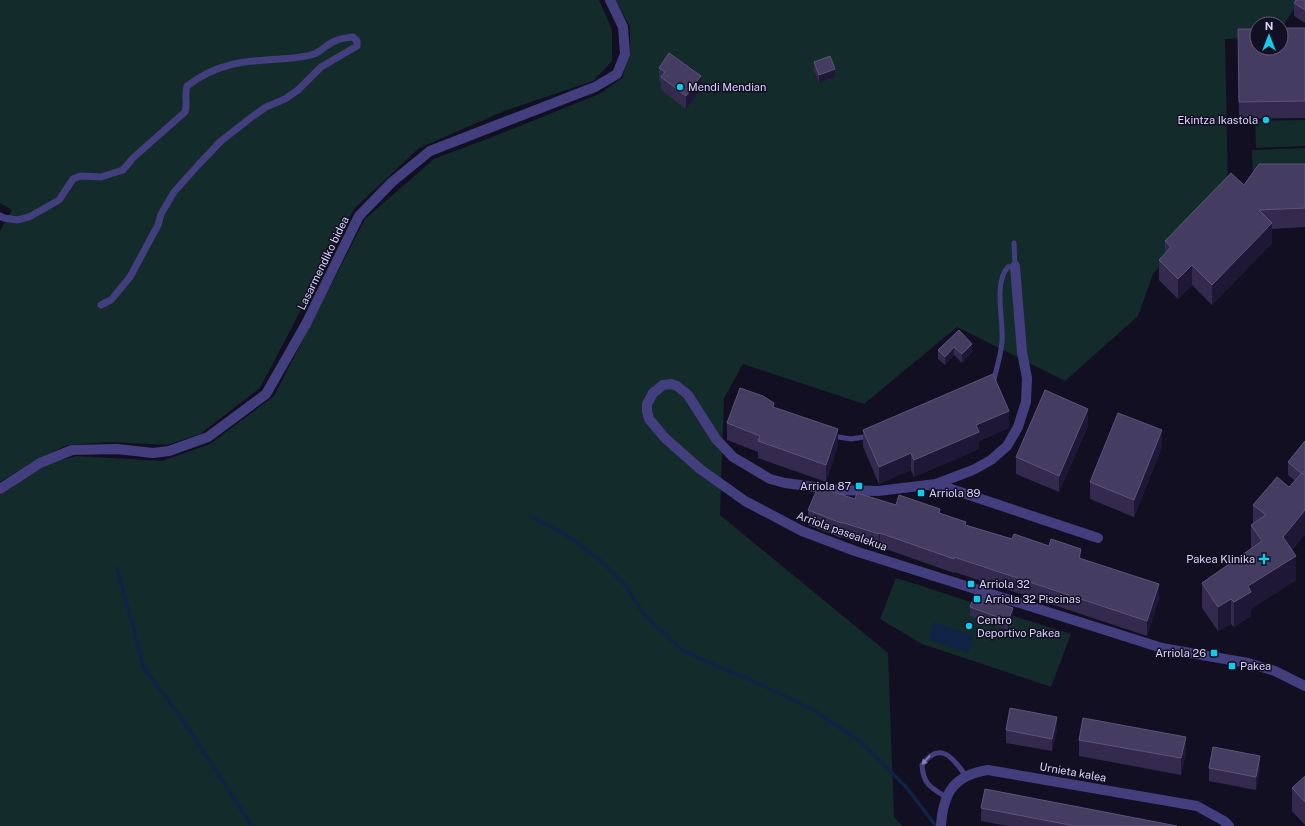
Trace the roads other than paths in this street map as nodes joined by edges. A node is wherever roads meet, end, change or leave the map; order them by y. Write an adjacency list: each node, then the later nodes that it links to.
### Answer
1 (610, 0): 10 (street, Lasarmendiko bidea)
2 (0, 216): 5 (street)
3 (1014, 243): 4 (lane)
4 (1015, 266): 6 (lane); 9 (street, Arriola pasealekua)
5 (101, 305)
6 (983, 388)
7 (876, 433): 8 (lane)
8 (826, 434)
9 (936, 484): 11 (street, Arriola pasealekua); 12 (street, Arriola pasealekua)
10 (0, 489)
11 (1098, 538)
12 (1305, 686)
13 (966, 776): 14 (street, Urnieta kalea); 14 (lane, one-way to 14); 16 (street, Urnieta kalea)
14 (946, 797): 15 (street, Urnieta kalea)
15 (941, 826)
16 (1229, 826)

